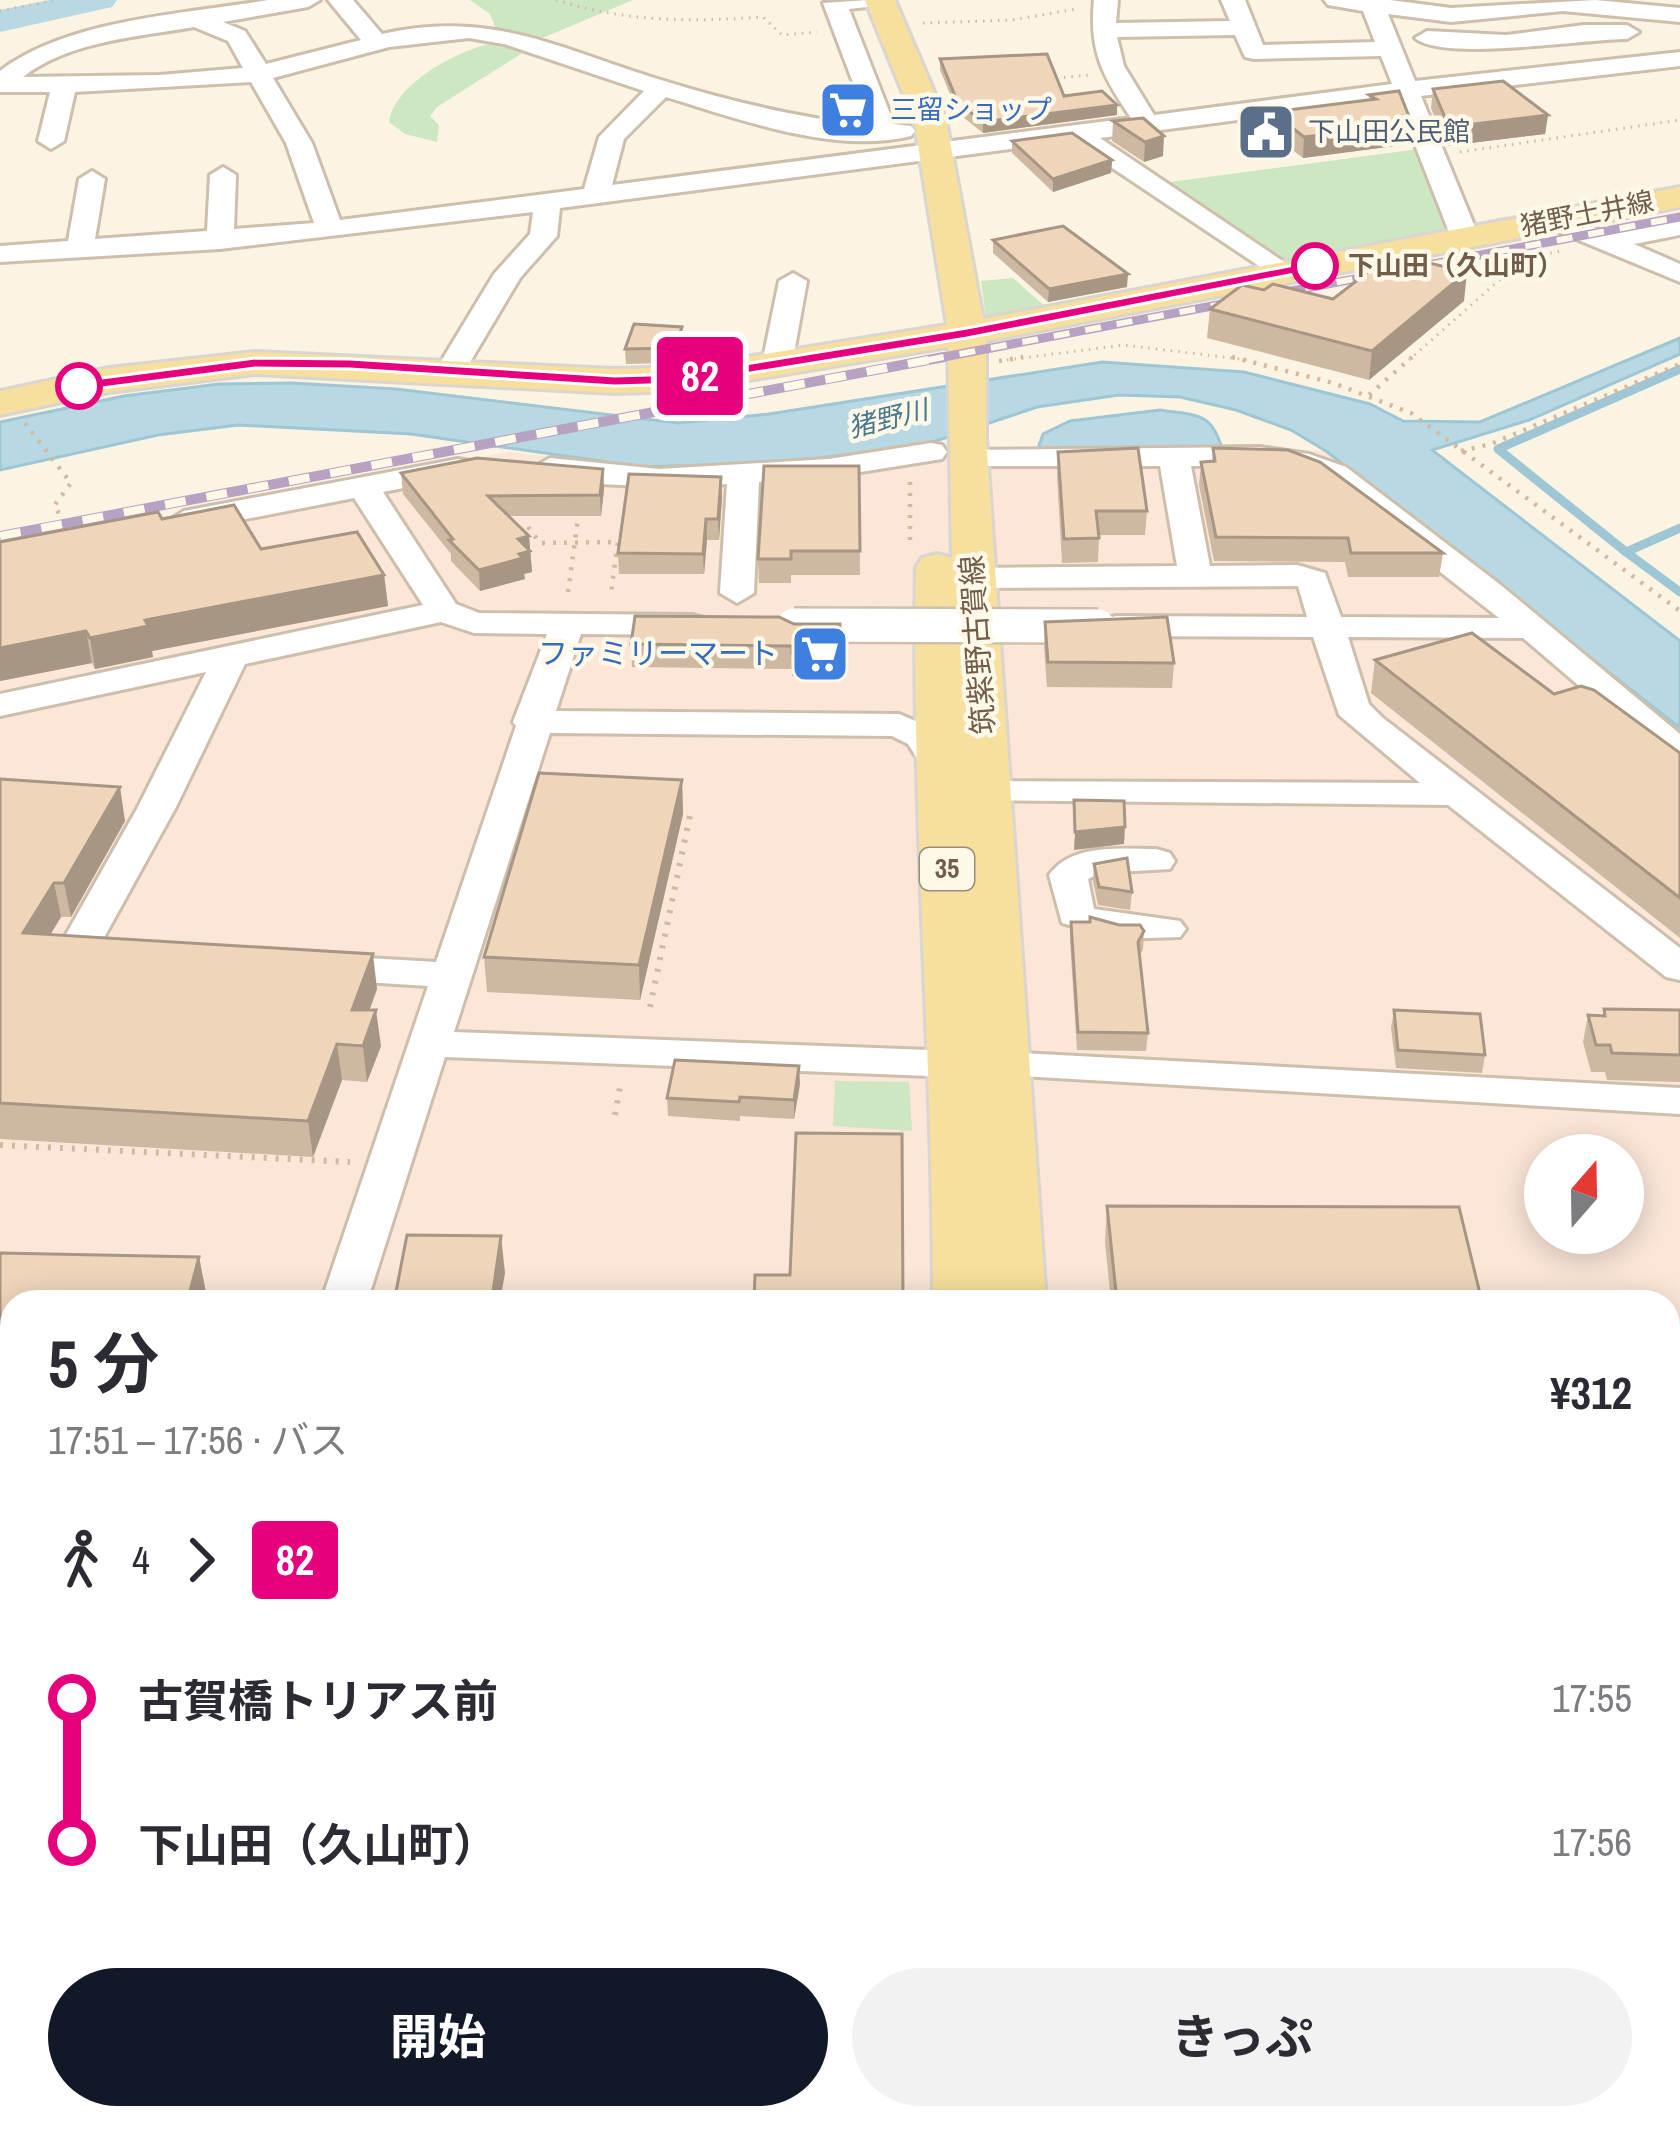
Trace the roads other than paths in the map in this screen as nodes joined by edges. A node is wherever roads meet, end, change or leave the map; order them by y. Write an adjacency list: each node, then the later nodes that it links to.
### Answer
1 (308, 0): 7 (street)
2 (340, 0): 13 (street)
3 (1233, 0): 10 (street)
4 (1336, 0): 5 (street)
5 (1373, 6): 9 (street); 12 (street)
6 (861, 8): 24 (main road, 筑紫野古賀線 / 35)
7 (189, 10): 15 (street); 16 (street)
8 (1104, 12): 10 (street); 20 (street)
9 (1680, 15)
10 (1241, 28): 12 (street)
11 (1680, 32): 12 (street)
12 (1385, 42): 19 (street)
13 (378, 44): 15 (street); 18 (street)
14 (1680, 58): 19 (street)
15 (255, 74): 17 (street); 32 (street)
16 (0, 84): 17 (street)
17 (64, 84): 23 (street)
18 (660, 88): 21 (street); 28 (street)
19 (1403, 90): 20 (street); 33 (street)
20 (1147, 123): 22 (street)
21 (827, 128): 24 (street); 25 (street)
22 (1075, 132): 24 (street); 42 (street)
23 (52, 141)
24 (909, 142): 25 (street); 46 (main road, 筑紫野古賀線 / 35)
25 (765, 172): 28 (street)
26 (223, 176): 35 (street)
27 (92, 179): 37 (street)
28 (596, 195): 30 (street)
29 (1680, 197): 34 (main road, 猪野土井線)
30 (548, 201): 32 (street); 48 (street)
31 (1680, 227): 36 (street)
32 (330, 230): 35 (street)
33 (1465, 237): 34 (main road, 猪野土井線); 40 (main road, 猪野土井線)
34 (1540, 240): 36 (street)
35 (220, 241): 37 (street)
36 (1601, 242): 43 (street)
37 (80, 249): 38 (street)
38 (32, 253): 39 (street); 41 (street)
39 (0, 254)
40 (1373, 264): 42 (main road, 猪野土井線); 44 (street)
41 (0, 269)
42 (1280, 272): 46 (main road, 猪野土井線)
43 (1680, 274)
44 (1427, 279)
45 (793, 280): 47 (street)
46 (950, 351): 47 (main road, 猪野土井線); 50 (main road, 筑紫野古賀線 / 35)
47 (777, 364): 48 (main road, 猪野土井線)
48 (449, 373): 49 (main road, 猪野土井線)
49 (4, 402)
50 (950, 446): 51 (street); 52 (street); 56 (main road, 筑紫野古賀線 / 35); 63 (main road, 筑紫野古賀線 / 35)
51 (1174, 458): 55 (street); 61 (street)
52 (743, 476): 53 (street); 59 (street)
53 (362, 485): 54 (street); 58 (street)
54 (77, 542)
55 (1195, 574): 56 (street); 60 (street)
56 (973, 578): 68 (main road, 筑紫野古賀線 / 35)
57 (567, 608): 58 (street); 59 (street); 65 (street)
58 (444, 611): 62 (street)
59 (762, 617): 60 (street, bridge)
60 (1328, 626): 61 (street); 69 (street)
61 (1528, 628): 66 (street)
62 (231, 656): 64 (street); 72 (street)
63 (935, 698): 65 (street); 67 (main road, 筑紫野古賀線 / 35)
64 (0, 705)
65 (533, 716): 67 (street); 75 (street)
66 (1680, 753)
67 (940, 767): 77 (main road, 筑紫野古賀線 / 35)
68 (987, 792): 69 (street); 77 (main road, 筑紫野古賀線 / 35)
69 (1458, 794): 74 (street)
70 (1156, 861): 71 (street)
71 (1166, 928)
72 (145, 958)
73 (283, 965): 75 (street)
74 (1680, 968)
75 (449, 974): 76 (street)
76 (430, 1031): 77 (street); 79 (street)
77 (971, 1057): 78 (street); 80 (main road, 筑紫野古賀線 / 35); 81 (main road, 筑紫野古賀線 / 35)
78 (1680, 1101)
79 (348, 1290)
80 (963, 1290)
81 (1014, 1290)

